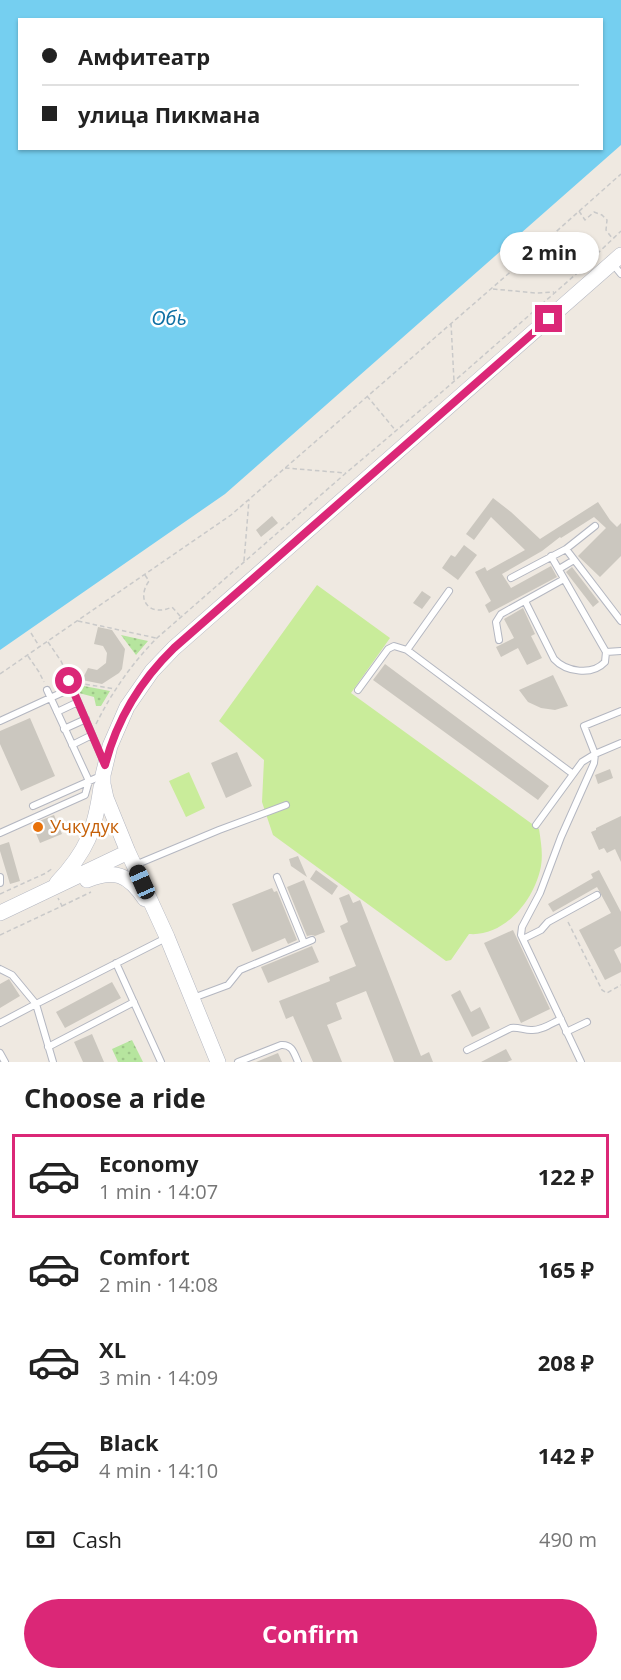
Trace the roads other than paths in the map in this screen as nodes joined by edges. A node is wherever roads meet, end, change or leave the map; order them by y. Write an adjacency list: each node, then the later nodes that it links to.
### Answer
1 (618, 264): 29 (street)
2 (595, 526): 3 (lane)
3 (566, 549): 4 (lane); 5 (lane)
4 (551, 556): 6 (lane); 7 (lane)
5 (574, 560): 6 (lane); 11 (lane)
6 (559, 569): 8 (lane)
7 (511, 579)
8 (564, 579): 10 (lane); 15 (lane)
9 (449, 591): 13 (lane)
10 (525, 601): 12 (lane); 15 (lane)
11 (621, 621)
12 (499, 640)
13 (407, 650): 17 (lane); 30 (lane)
14 (621, 651): 15 (lane)
15 (606, 652)
16 (47, 690): 18 (lane)
17 (358, 690)
18 (50, 697): 19 (lane); 21 (lane); 23 (lane)
19 (78, 702): 21 (lane); 22 (lane)
20 (621, 711): 28 (lane)
21 (57, 712): 24 (lane)
22 (86, 719): 24 (lane); 25 (lane)
23 (0, 721)
24 (64, 729): 27 (lane)
25 (92, 734): 27 (lane); 29 (lane)
26 (621, 743): 28 (lane)
27 (72, 744): 29 (lane)
28 (595, 754): 30 (lane); 44 (lane)
29 (99, 774): 32 (lane); 34 (lane); 35 (street); 39 (street)
30 (573, 774): 33 (lane)
31 (286, 805): 35 (lane)
32 (33, 806)
33 (536, 825)
34 (0, 833)
35 (131, 859): 39 (street); 42 (street)
36 (0, 877): 38 (lane)
37 (277, 877): 46 (lane)
38 (0, 883)
39 (53, 887): 41 (street); 42 (street)
40 (597, 896): 44 (lane)
41 (0, 913)
42 (158, 918): 43 (street)
43 (167, 938): 47 (lane); 49 (street)
44 (523, 939): 52 (lane)
45 (312, 940): 46 (lane)
46 (304, 943): 49 (lane)
47 (116, 963): 50 (lane); 51 (lane)
48 (0, 969): 51 (lane)
49 (193, 998): 62 (street)
50 (134, 1002): 56 (lane); 61 (lane)
51 (36, 1004): 54 (lane); 56 (lane)
52 (561, 1019): 55 (lane); 57 (lane)
53 (587, 1022): 55 (lane)
54 (0, 1023)
55 (567, 1032): 65 (lane)
56 (48, 1047): 60 (lane)
57 (467, 1050)
58 (0, 1053): 59 (lane)
59 (4, 1062)
60 (52, 1062)
61 (161, 1062)
62 (218, 1062)
63 (238, 1062): 64 (lane)
64 (298, 1062)
65 (581, 1062)

